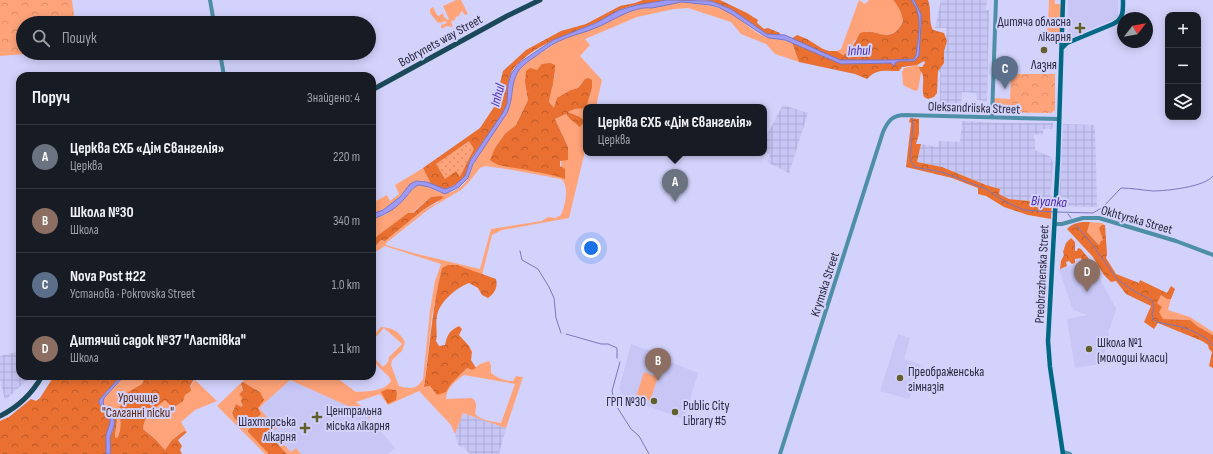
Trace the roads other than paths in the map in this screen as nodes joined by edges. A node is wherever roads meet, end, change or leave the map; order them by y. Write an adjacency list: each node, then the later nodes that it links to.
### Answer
1 (210, 0): 6 (street)
2 (540, 0): 10 (main road, Bobrynets way Street)
3 (996, 0): 11 (street)
4 (1063, 0): 7 (main road, Preobrazhenska Street)
5 (1123, 0): 7 (main road)
6 (213, 16)
7 (1062, 48): 12 (main road, Preobrazhenska Street)
8 (221, 60): 9 (street)
9 (223, 72)
10 (376, 88)
11 (992, 117): 12 (street, Oleksandriiska Street); 13 (street, Oleksandriiska Street)
12 (1059, 119): 14 (main road, Preobrazhenska Street)
13 (889, 120): 19 (street, Krymska Street)
14 (1055, 224): 15 (street, Okhtyrska Street); 18 (main road, Preobrazhenska Street)
15 (1213, 255)
16 (39, 380): 17 (main road)
17 (0, 416)
18 (1063, 453): 20 (street)
19 (780, 454)
20 (1070, 454)

